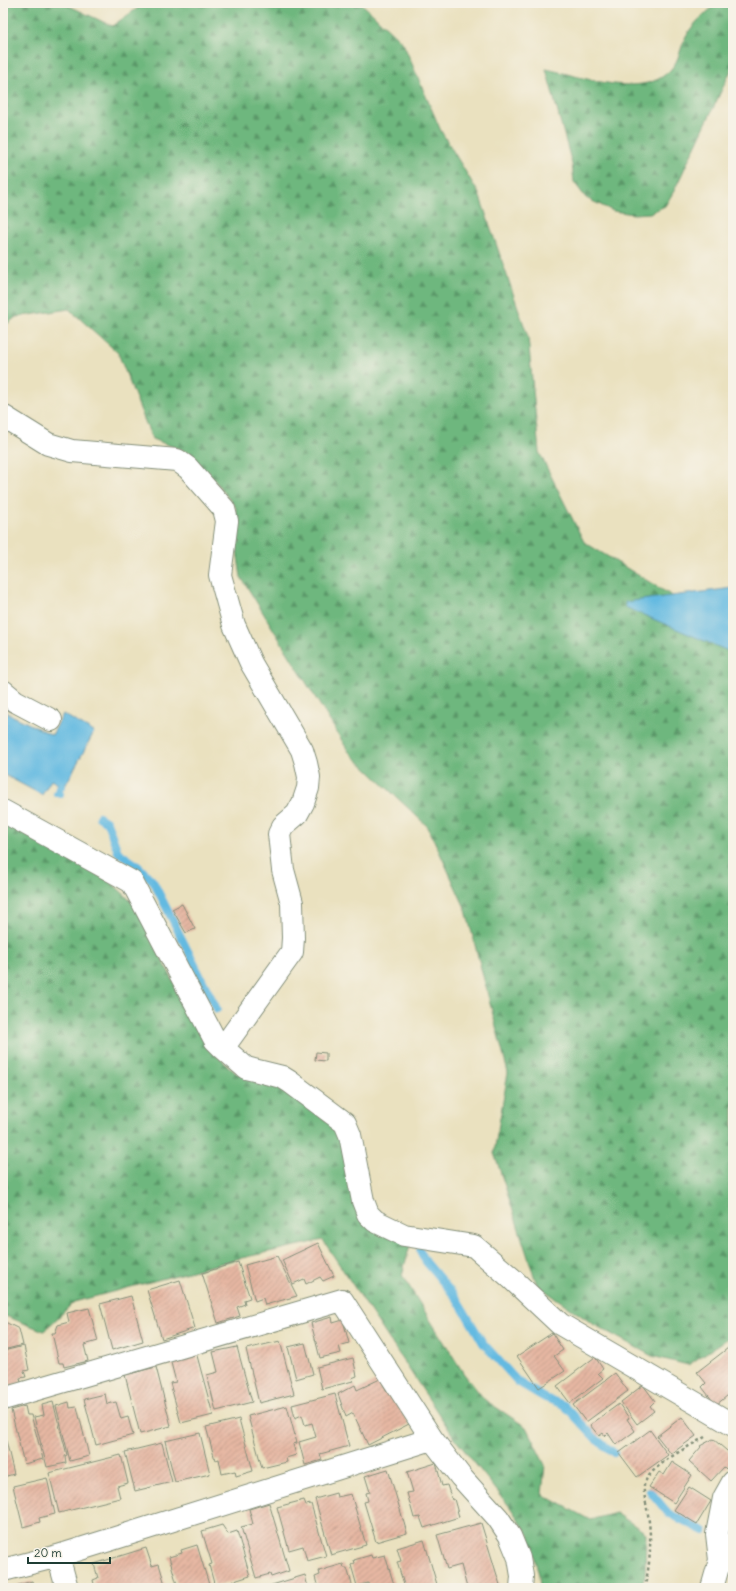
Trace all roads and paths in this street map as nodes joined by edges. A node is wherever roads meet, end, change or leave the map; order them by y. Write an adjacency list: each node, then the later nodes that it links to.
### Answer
1 (3, 416): 5 (street)
2 (3, 691): 3 (street)
3 (51, 720)
4 (3, 811): 5 (street)
5 (223, 1048): 7 (street)
6 (3, 1399): 8 (street)
7 (731, 1424): 15 (path)
8 (432, 1439): 10 (street); 14 (street)
9 (733, 1482): 12 (street)
10 (58, 1556): 11 (street); 13 (street)
11 (3, 1570)
12 (721, 1579)
13 (67, 1588)
14 (521, 1588)
15 (644, 1588)

